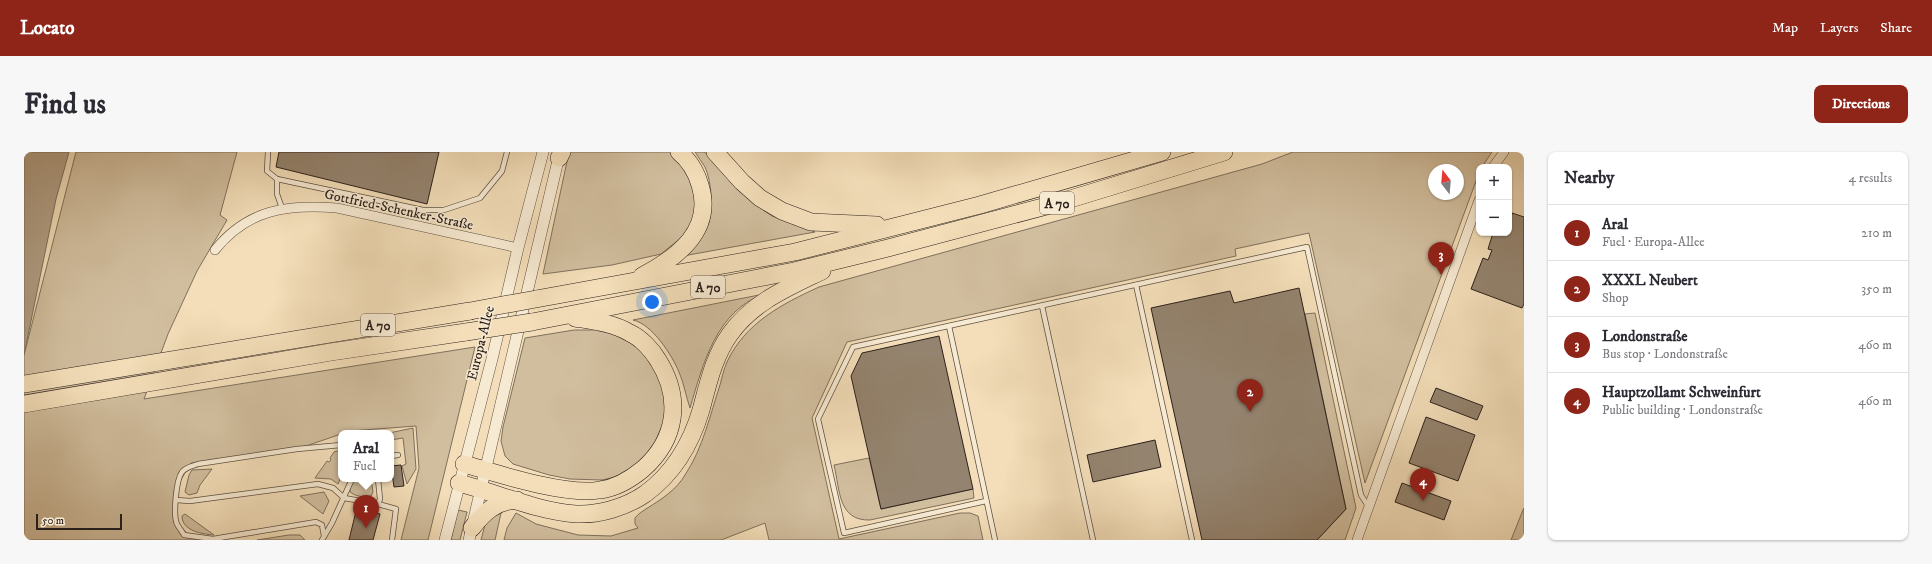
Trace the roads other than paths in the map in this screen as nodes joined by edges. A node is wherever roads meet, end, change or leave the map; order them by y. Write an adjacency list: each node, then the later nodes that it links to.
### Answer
1 (268, 152): 10 (lane)
2 (507, 152): 10 (lane)
3 (679, 152): 17 (highway)
4 (716, 152): 13 (highway)
5 (1162, 152): 13 (highway, A 70)
6 (1224, 152): 16 (highway, A 70)
7 (1504, 152): 9 (street)
8 (556, 153): 14 (street, Europa-Allee); 28 (street, Europa-Allee)
9 (1495, 164)
10 (277, 179): 11 (lane)
11 (282, 208): 14 (street, Gottfried-Schenker-Straße); 15 (street, Gottfried-Schenker-Straße)
12 (1476, 208): 38 (street)
13 (903, 225): 17 (highway, A 70)
14 (518, 248): 27 (street, Europa-Allee)
15 (215, 250)
16 (853, 256): 20 (highway, A 70); 35 (highway)
17 (628, 284): 22 (highway, A 70, bridge)
18 (1136, 285): 19 (lane); 38 (lane); 45 (lane)
19 (1042, 306): 21 (lane); 44 (lane)
20 (563, 316): 23 (highway, A 70, bridge); 28 (highway)
21 (949, 326): 36 (lane); 36 (lane)
22 (24, 384)
23 (24, 404)
24 (338, 445): 34 (lane)
25 (398, 455): 26 (lane)
26 (394, 456)
27 (464, 464): 28 (highway); 31 (street, Europa-Allee)
28 (487, 470): 32 (street, Europa-Allee)
29 (351, 482): 33 (lane)
30 (378, 482): 37 (lane)
31 (459, 483): 32 (highway); 42 (street, Europa-Allee)
32 (482, 489): 35 (highway); 39 (street, Europa-Allee)
33 (344, 498): 34 (lane); 37 (lane); 40 (lane)
34 (176, 500): 40 (lane)
35 (518, 500): 39 (highway)
36 (986, 501): 43 (lane)
37 (378, 504): 41 (lane)
38 (1369, 507): 46 (street)
39 (470, 534)
40 (323, 538)
41 (392, 540)
42 (444, 540)
43 (995, 540)
44 (1093, 540)
45 (1192, 540)
46 (1357, 540)

